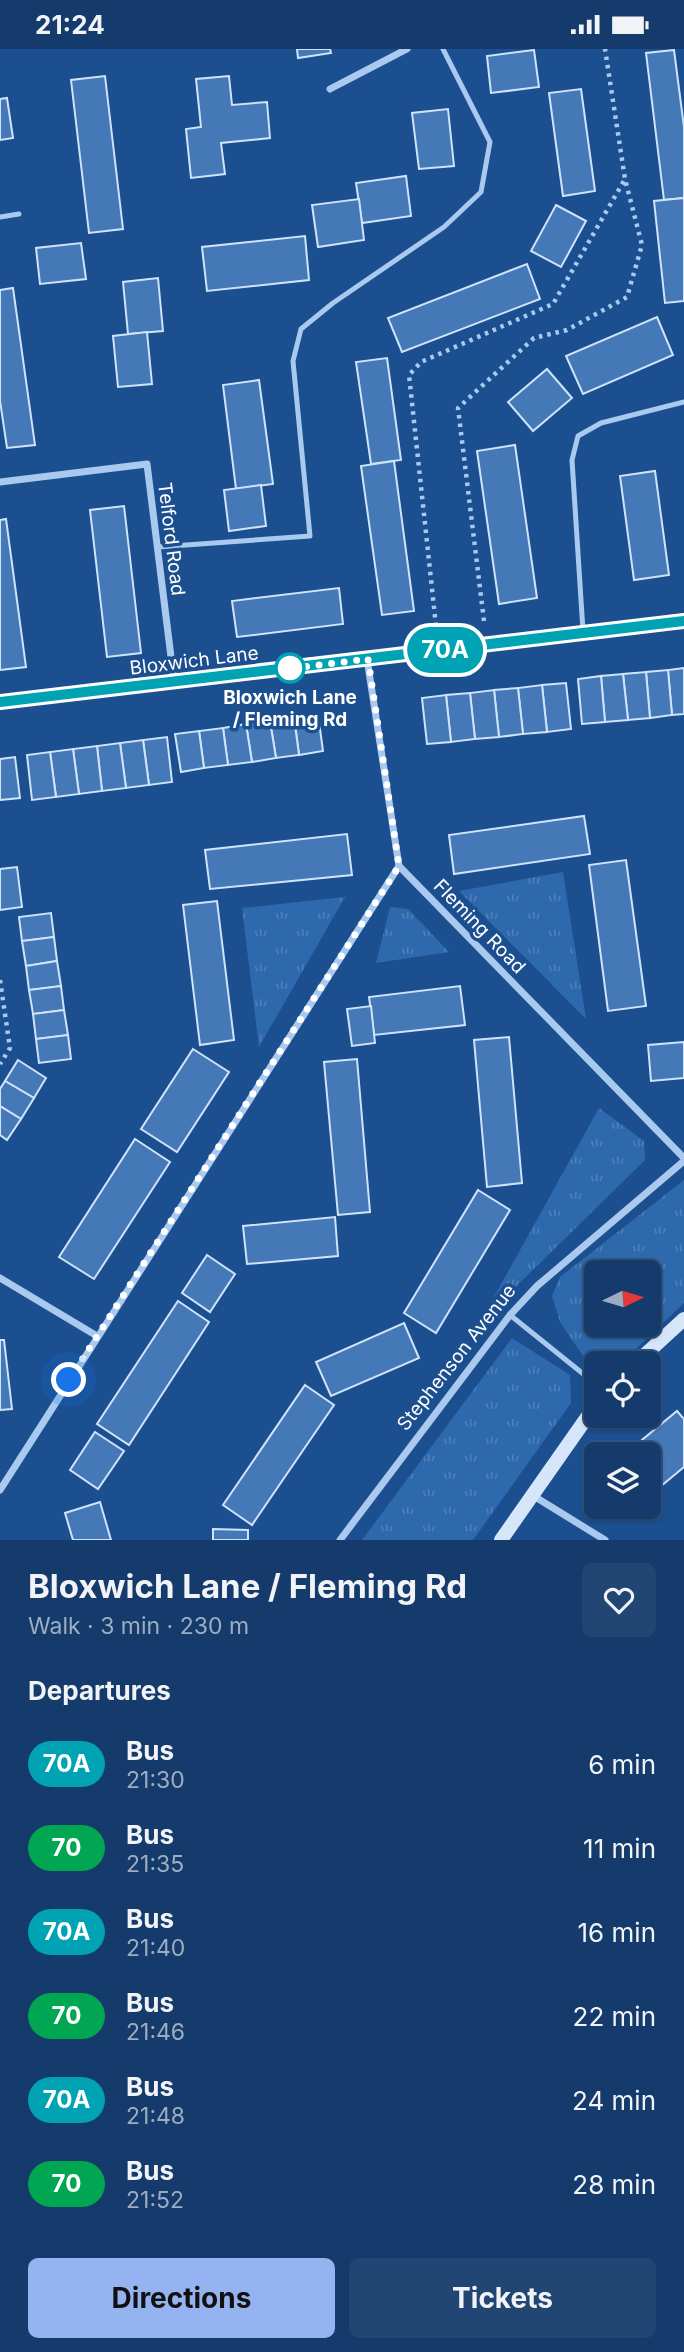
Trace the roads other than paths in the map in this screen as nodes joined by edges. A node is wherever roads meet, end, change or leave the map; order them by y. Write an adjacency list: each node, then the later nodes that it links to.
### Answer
1 (407, 49): 3 (street)
2 (443, 49): 8 (lane)
3 (330, 89)
4 (19, 215): 5 (lane)
5 (0, 217)
6 (684, 402): 10 (lane)
7 (0, 482): 8 (street, Telford Road)
8 (158, 547): 12 (street, Telford Road)
9 (684, 621): 10 (street, Bloxwich Lane)
10 (583, 634): 11 (street, Bloxwich Lane)
11 (368, 659): 12 (street, Bloxwich Lane); 14 (street)
12 (174, 682): 13 (street, Bloxwich Lane)
13 (0, 702)
14 (399, 866): 15 (street, Fleming Road); 19 (street)
15 (684, 1160): 17 (street, Stephenson Avenue)
16 (0, 1278): 19 (street)
17 (510, 1315): 21 (lane); 25 (street, Stephenson Avenue)
18 (684, 1319): 20 (street)
19 (97, 1336): 23 (street)
20 (649, 1351)
21 (584, 1375)
22 (584, 1421): 24 (street)
23 (0, 1490)
24 (532, 1494): 26 (street); 27 (street)
25 (340, 1540)
26 (501, 1540)
27 (606, 1540)

